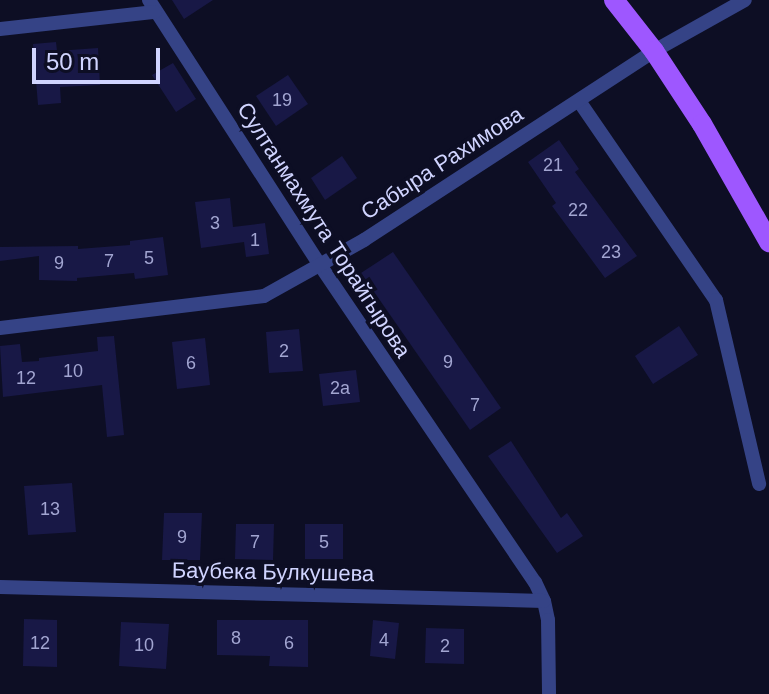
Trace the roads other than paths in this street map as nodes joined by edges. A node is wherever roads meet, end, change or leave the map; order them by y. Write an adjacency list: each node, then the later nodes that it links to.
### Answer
1 (614, 0): 5 (main road)
2 (745, 0): 5 (street, Сабыра Рахимова)
3 (152, 6): 4 (street, Султанмахмута Торайгырова); 8 (street, Султанмахмута Торайгырова)
4 (0, 29)
5 (654, 51): 6 (street, Сабыра Рахимова); 7 (main road)
6 (579, 101): 8 (street, Сабыра Рахимова); 10 (street)
7 (769, 242)
8 (320, 265): 9 (street, Сабыра Рахимова); 12 (street, Султанмахмута Торайгырова)
9 (0, 328)
10 (759, 484)
11 (0, 587): 12 (street, Баубека Булкушева)
12 (544, 601): 13 (street)
13 (549, 694)

